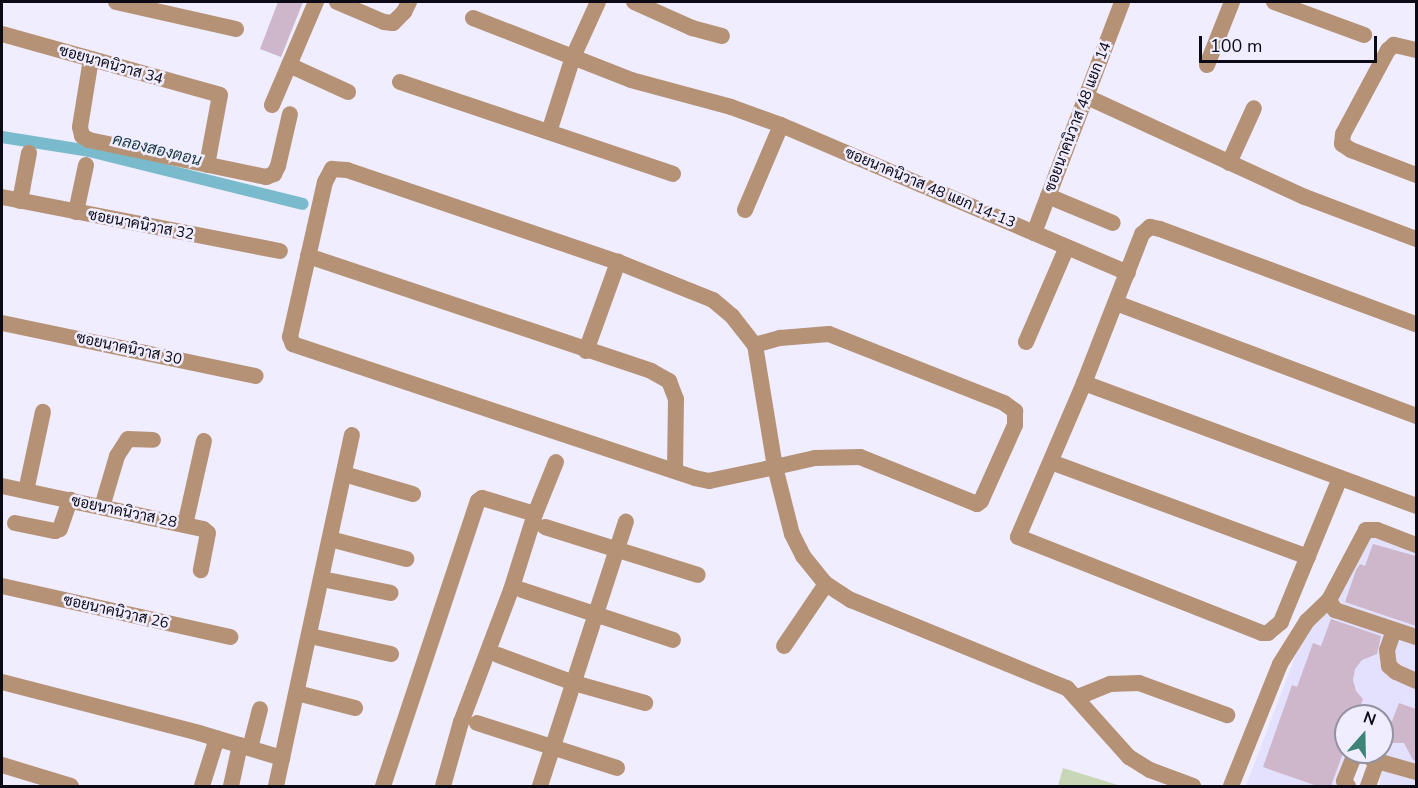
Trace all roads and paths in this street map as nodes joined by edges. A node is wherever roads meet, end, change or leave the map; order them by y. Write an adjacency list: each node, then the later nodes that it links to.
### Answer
1 (116, 2): 11 (street)
2 (316, 2): 18 (street)
3 (337, 2): 4 (street)
4 (409, 2)
5 (598, 2): 16 (street)
6 (634, 2): 14 (street)
7 (1122, 2): 22 (street, ซอยนาคนิวาส 48 แยก 14)
8 (1232, 2): 19 (street)
9 (1274, 2): 13 (street)
10 (473, 18): 16 (street, ซอยนาคนิวาส 48 แยก 14-13)
11 (236, 29)
12 (2, 34): 17 (street, ซอยนาคนิวาส 34)
13 (1364, 35)
14 (722, 36)
15 (1416, 50): 33 (street)
16 (573, 57): 26 (street, ซอยนาคนิวาส 48 แยก 14-13); 27 (street)
17 (91, 59): 31 (street, ซอยนาคนิวาส 34); 31 (street)
18 (289, 65): 21 (street); 23 (street)
19 (1207, 65)
20 (400, 82): 27 (street)
21 (348, 92)
22 (1085, 96): 29 (street); 34 (street, ซอยนาคนิวาส 48 แยก 14)
23 (272, 105)
24 (1254, 108): 29 (street)
25 (290, 114): 31 (street)
26 (781, 125): 37 (street); 40 (street, ซอยนาคนิวาส 48 แยก 14-13)
27 (549, 132): 32 (street)
28 (29, 153): 36 (street)
29 (1230, 163): 41 (street)
30 (86, 165): 38 (street)
31 (207, 165)
32 (673, 174)
33 (1416, 175)
34 (1048, 196): 39 (street); 40 (street, ซอยนาคนิวาส 48 แยก 14)
35 (2, 197): 36 (street, ซอยนาคนิวาส 32)
36 (20, 201): 38 (street, ซอยนาคนิวาส 32)
37 (745, 210)
38 (76, 212): 43 (street, ซอยนาคนิวาส 32)
39 (1113, 223)
40 (1034, 233): 42 (street, ซอยนาคนิวาส 48 แยก 14-13)
41 (1416, 239)
42 (1066, 247): 46 (street, ซอยนาคนิวาส 48 แยก 14-13); 50 (street)
43 (280, 251)
44 (308, 256): 45 (street); 52 (street); 63 (street)
45 (618, 261): 51 (street); 52 (street)
46 (1128, 273): 47 (street); 49 (street)
47 (1116, 303): 54 (street); 56 (street)
48 (2, 322): 53 (street, ซอยนาคนิวาส 30)
49 (1416, 324)
50 (1026, 342)
51 (755, 345): 62 (street); 62 (street)
52 (586, 351): 63 (street)
53 (256, 376)
54 (1084, 383): 61 (street); 65 (street)
55 (43, 412): 67 (street)
56 (1416, 416)
57 (352, 435): 64 (street)
58 (153, 440): 71 (street)
59 (204, 441): 75 (street)
60 (556, 462): 72 (street)
61 (1051, 462): 79 (street); 79 (street)
62 (775, 467): 63 (street); 84 (street)
63 (675, 471)
64 (344, 474): 68 (street); 76 (street)
65 (1340, 478): 70 (street); 79 (street)
66 (2, 486): 67 (street, ซอยนาคนิวาส 28)
67 (26, 491): 69 (street, ซอยนาคนิวาส 28)
68 (413, 494)
69 (70, 500): 71 (street, ซอยนาคนิวาส 28); 74 (street)
70 (1416, 506)
71 (102, 507): 75 (street, ซอยนาคนิวาส 28)
72 (540, 520): 78 (street); 122 (street); 123 (street)
73 (626, 522): 78 (street)
74 (15, 523)
75 (185, 525): 81 (street, ซอยนาคนิวาส 28)
76 (330, 539): 80 (street); 83 (street)
77 (1416, 545): 88 (street)
78 (617, 550): 82 (street); 89 (street)
79 (1308, 557)
80 (406, 559)
81 (201, 570)
82 (698, 575)
83 (322, 579): 87 (street); 91 (street)
84 (826, 584): 95 (street); 102 (street)
85 (2, 586): 92 (street, ซอยนาคนิวาส 26)
86 (522, 590): 89 (street)
87 (391, 593)
88 (1329, 600): 90 (street); 126 (street)
89 (595, 615): 94 (street); 100 (street)
90 (1394, 630): 93 (street); 98 (street)
91 (310, 636): 96 (street); 101 (street)
92 (230, 637)
93 (1416, 637)
94 (674, 640)
95 (784, 646)
96 (391, 654)
97 (498, 655): 100 (street)
98 (1416, 681)
99 (2, 682): 108 (street)
100 (574, 683): 103 (street); 110 (street)
101 (297, 693): 104 (street); 111 (street)
102 (1078, 697): 106 (street); 125 (street)
103 (645, 703)
104 (355, 708)
105 (260, 709): 109 (street)
106 (1227, 715)
107 (477, 723): 110 (street)
108 (217, 738): 109 (street); 119 (street)
109 (245, 747): 111 (street); 120 (street)
110 (553, 748): 116 (street); 124 (street)
111 (282, 758): 121 (street)
112 (1352, 764): 127 (street)
113 (1376, 764): 128 (street)
114 (1388, 764): 117 (street)
115 (2, 765): 118 (street)
116 (617, 768)
117 (1416, 772)
118 (71, 786)
119 (202, 786)
120 (231, 786)
121 (276, 786)
122 (382, 786)
123 (443, 786)
124 (540, 786)
125 (1193, 786)
126 (1231, 786)
127 (1348, 786)
128 (1368, 786)

